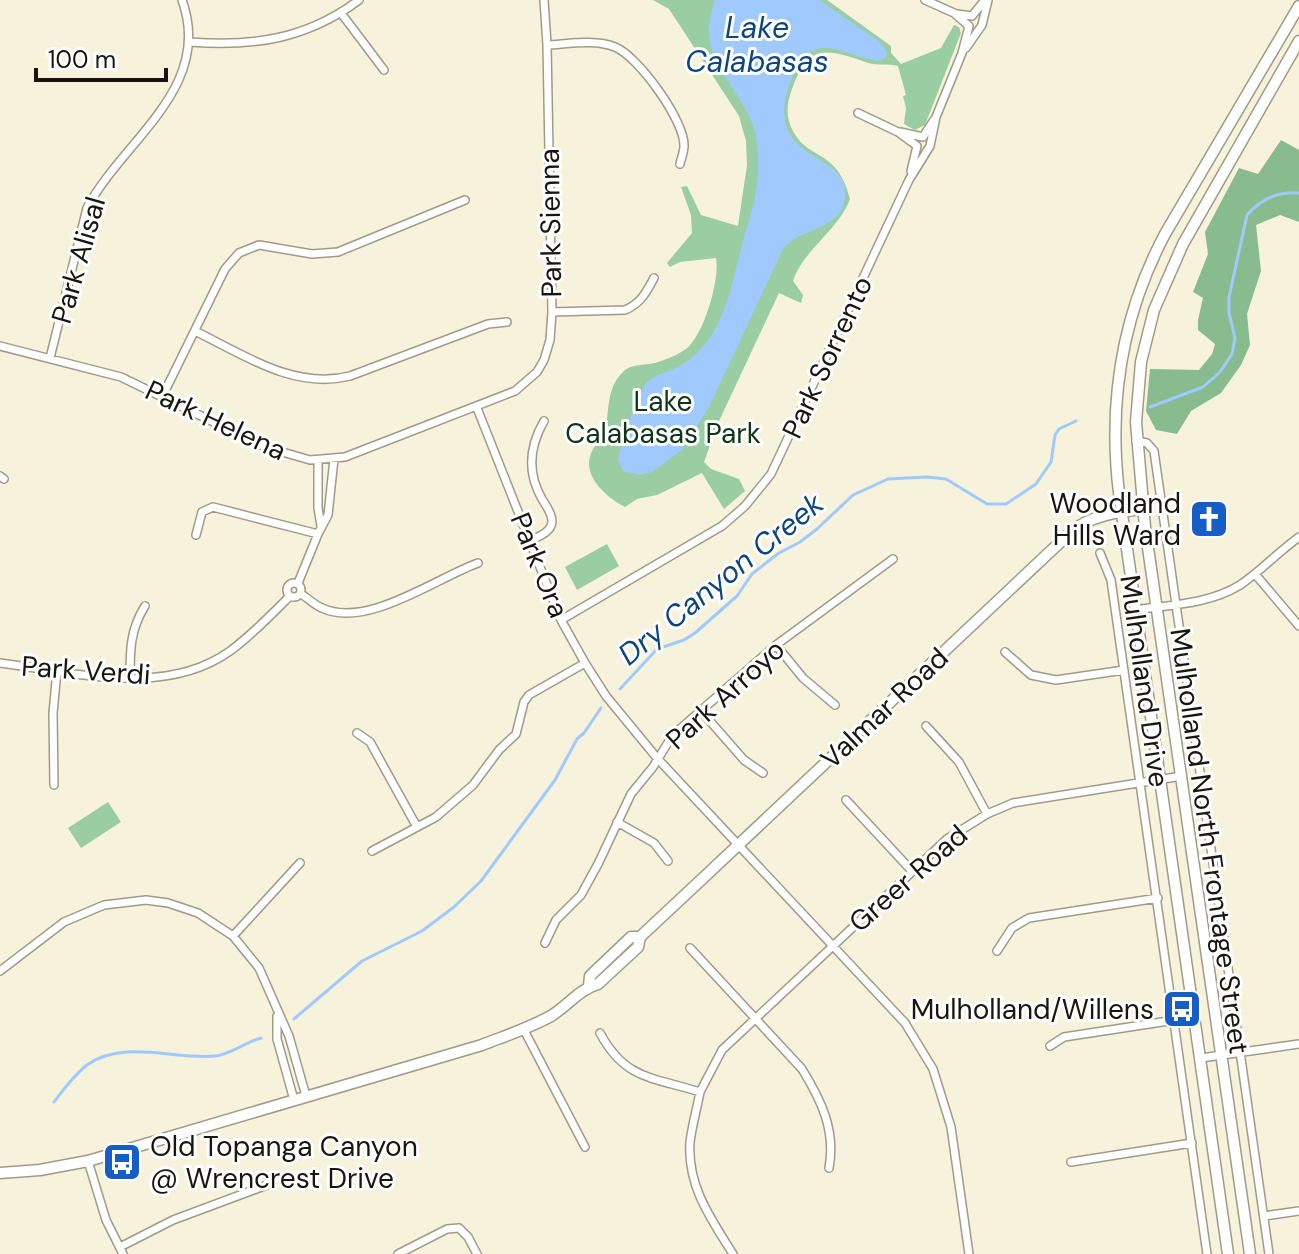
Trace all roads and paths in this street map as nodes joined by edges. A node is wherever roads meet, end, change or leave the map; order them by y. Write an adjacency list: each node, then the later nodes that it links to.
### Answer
1 (182, 0): 13 (street, Park Alisal)
2 (359, 0): 7 (street)
3 (544, 0): 14 (street, Park Sienna)
4 (925, 0): 8 (street)
5 (987, 0): 9 (street, Park Sorrento); 11 (street, Park Sorrento)
6 (1299, 6): 17 (main road, Mulholland Drive)
7 (341, 13): 13 (street); 16 (street)
8 (954, 13): 9 (street); 10 (street)
9 (972, 16): 10 (street); 11 (street)
10 (969, 26): 11 (street); 15 (street, Park Sorrento)
11 (980, 26): 15 (street, Park Sorrento)
12 (1299, 41): 19 (main road, Mulholland Drive)
13 (190, 42): 33 (street, Park Alisal)
14 (547, 45): 25 (street); 29 (street, Park Sienna)
15 (962, 53): 20 (street, Park Sorrento)
16 (384, 70)
17 (1240, 104): 19 (main road); 41 (main road, Mulholland Drive)
18 (858, 113): 21 (street)
19 (1257, 114): 37 (main road, Mulholland Drive)
20 (936, 117): 22 (street, Park Sorrento); 24 (street, Park Sorrento)
21 (898, 132): 22 (street); 23 (street)
22 (923, 137): 23 (street); 24 (street)
23 (917, 146): 24 (street); 26 (street, Park Sorrento)
24 (929, 147): 26 (street, Park Sorrento)
25 (680, 164)
26 (909, 180): 57 (street, Park Sorrento)
27 (465, 200): 31 (street)
28 (654, 278): 29 (street)
29 (552, 312): 35 (street, Park Sienna)
30 (507, 322): 31 (street)
31 (195, 331): 34 (street)
32 (0, 346): 33 (street, Park Helena)
33 (50, 358): 34 (street, Park Helena)
34 (163, 395): 39 (street, Park Helena)
35 (477, 408): 38 (street, Park Helena); 45 (street, Park Ora)
36 (544, 421): 45 (street)
37 (1136, 441): 40 (main road, Mulholland Drive); 53 (street, Mulholland North Frontage Street)
38 (334, 459): 39 (street, Park Helena); 42 (street, Park Verdi)
39 (318, 461): 42 (street, Park Verdi)
40 (1143, 509): 41 (main road, Valmar Road); 55 (main road, Mulholland Drive)
41 (1122, 512): 56 (main road, Mulholland Drive); 80 (main road, Valmar Road)
42 (319, 530): 43 (street); 50 (street, Park Verdi)
43 (196, 535)
44 (1299, 537): 49 (street)
45 (529, 541): 57 (street, Park Ora)
46 (1100, 553): 63 (street)
47 (893, 559): 59 (street, Park Arroyo)
48 (478, 563): 51 (street)
49 (1255, 574): 53 (street); 58 (street)
50 (298, 583): 51 (street); 52 (street, Park Verdi)
51 (301, 594): 52 (street)
52 (290, 596): 65 (street, Park Verdi)
53 (1176, 604): 55 (street); 99 (street, Mulholland North Frontage Street)
54 (145, 606): 65 (street)
55 (1157, 607): 56 (street); 72 (main road, Mulholland Drive)
56 (1135, 610): 73 (main road, Mulholland Drive)
57 (561, 620): 62 (street, Park Ora)
58 (1299, 626)
59 (776, 645): 66 (street); 67 (street, Park Arroyo)
60 (1005, 652): 63 (street)
61 (0, 663): 64 (street, Park Verdi)
62 (585, 663): 70 (street, Park Ora); 79 (street)
63 (1124, 670): 74 (street)
64 (57, 671): 65 (street, Park Verdi); 75 (street)
65 (130, 678)
66 (835, 705)
67 (702, 712): 70 (street, Park Arroyo); 71 (street)
68 (926, 726): 77 (street)
69 (357, 733): 79 (street)
70 (657, 758): 78 (street, Park Arroyo); 80 (street, Park Ora)
71 (763, 773)
72 (1182, 776): 73 (street, Greer Road); 100 (main road, Mulholland Drive)
73 (1159, 780): 74 (street, Greer Road); 101 (main road, Mulholland Drive)
74 (1141, 782): 77 (street, Greer Road); 85 (street)
75 (54, 785)
76 (846, 800): 84 (street)
77 (987, 814): 84 (street, Greer Road)
78 (617, 822): 82 (street); 87 (street, Park Arroyo)
79 (417, 827): 81 (street)
80 (739, 845): 88 (street, Park Ora); 95 (main road, Valmar Road)
81 (372, 851)
82 (668, 861)
83 (300, 863): 86 (street)
84 (911, 870): 88 (street, Greer Road)
85 (1158, 898): 90 (street); 94 (street)
86 (233, 936): 91 (street); 92 (street)
87 (545, 943)
88 (833, 944): 93 (street, Greer Road); 118 (street, Park Ora)
89 (690, 948): 93 (street)
90 (997, 951)
91 (0, 971)
92 (277, 1014): 103 (street); 104 (street)
93 (755, 1018): 102 (street, Greer Road); 109 (street)
94 (1175, 1020): 98 (street); 105 (street)
95 (524, 1030): 103 (main road, Valmar Road); 106 (street)
96 (600, 1033): 102 (street)
97 (1299, 1044): 99 (street)
98 (1050, 1046)
99 (1241, 1053): 100 (street); 113 (street, Mulholland North Frontage Street)
100 (1222, 1056): 101 (street); 121 (main road, Mulholland Drive)
101 (1201, 1058): 120 (main road, Mulholland Drive)
102 (700, 1092): 117 (street, Greer Road)
103 (306, 1096): 104 (main road, Valmar Road)
104 (294, 1100): 107 (main road, Valmar Road)
105 (1192, 1143): 108 (street); 119 (street)
106 (585, 1147)
107 (88, 1161): 110 (main road, Valmar Road); 114 (street)
108 (1071, 1162)
109 (829, 1168)
110 (0, 1173)
111 (267, 1185): 114 (street)
112 (1299, 1211): 113 (street)
113 (1264, 1216): 122 (street, Mulholland North Frontage Street)
114 (122, 1250)
115 (398, 1254): 116 (street)
116 (477, 1254)
117 (733, 1254)
118 (969, 1254)
119 (1207, 1254)
120 (1228, 1254)
121 (1250, 1254)
122 (1269, 1254)

